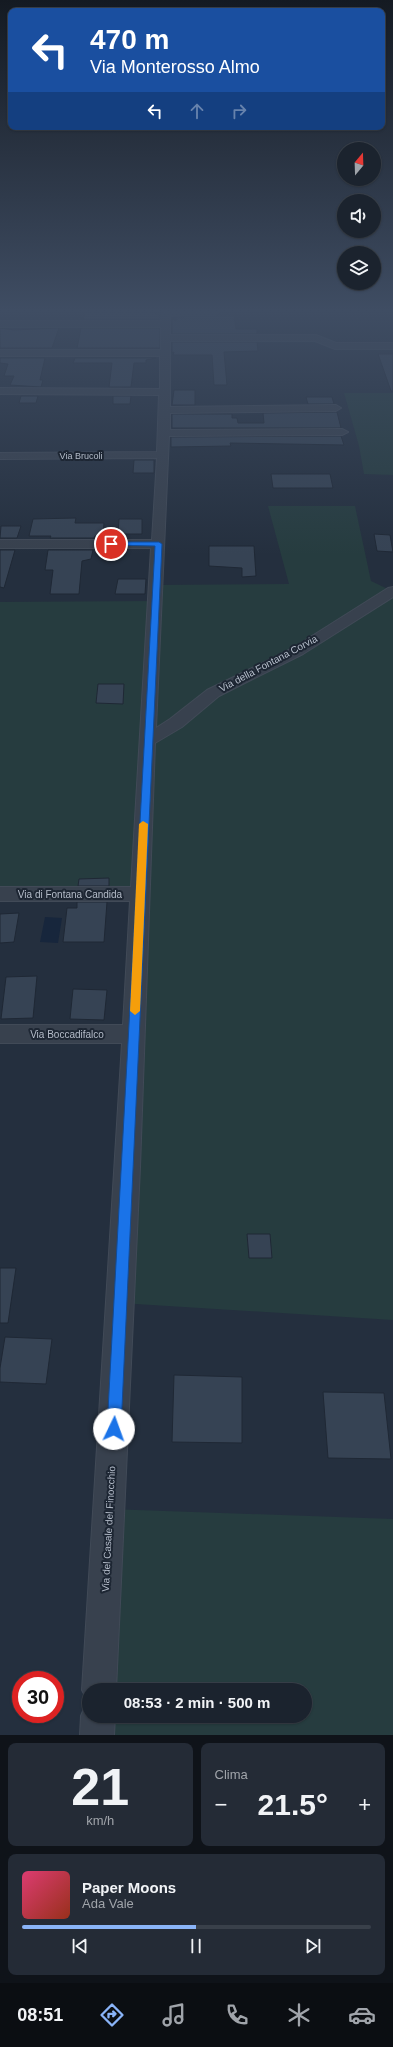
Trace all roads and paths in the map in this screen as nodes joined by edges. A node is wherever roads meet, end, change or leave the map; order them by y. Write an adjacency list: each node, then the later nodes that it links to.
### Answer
1 (164, 392): 3 (street, Via del Casale del Finocchio)
2 (336, 408): 3 (street)
3 (164, 410): 5 (street, Via del Casale del Finocchio)
4 (342, 432): 5 (street)
5 (164, 433): 6 (street, Via del Casale del Finocchio)
6 (163, 455): 7 (street, Via Brucoli); 9 (street, Via del Casale del Finocchio)
7 (0, 456)
8 (0, 544): 9 (street)
9 (159, 544): 11 (street, Via del Casale del Finocchio)
10 (393, 591): 11 (street, Via della Fontana Corvia)
11 (147, 741): 13 (street, Via del Casale del Finocchio)
12 (0, 894): 13 (street, Via di Fontana Candida)
13 (140, 894): 15 (street, Via del Casale del Finocchio)
14 (0, 1034): 15 (street, Via Boccadifalco)
15 (134, 1034): 16 (street, Via del Casale del Finocchio)
16 (99, 1683)
17 (97, 1723): 18 (street)
18 (96, 1735)

